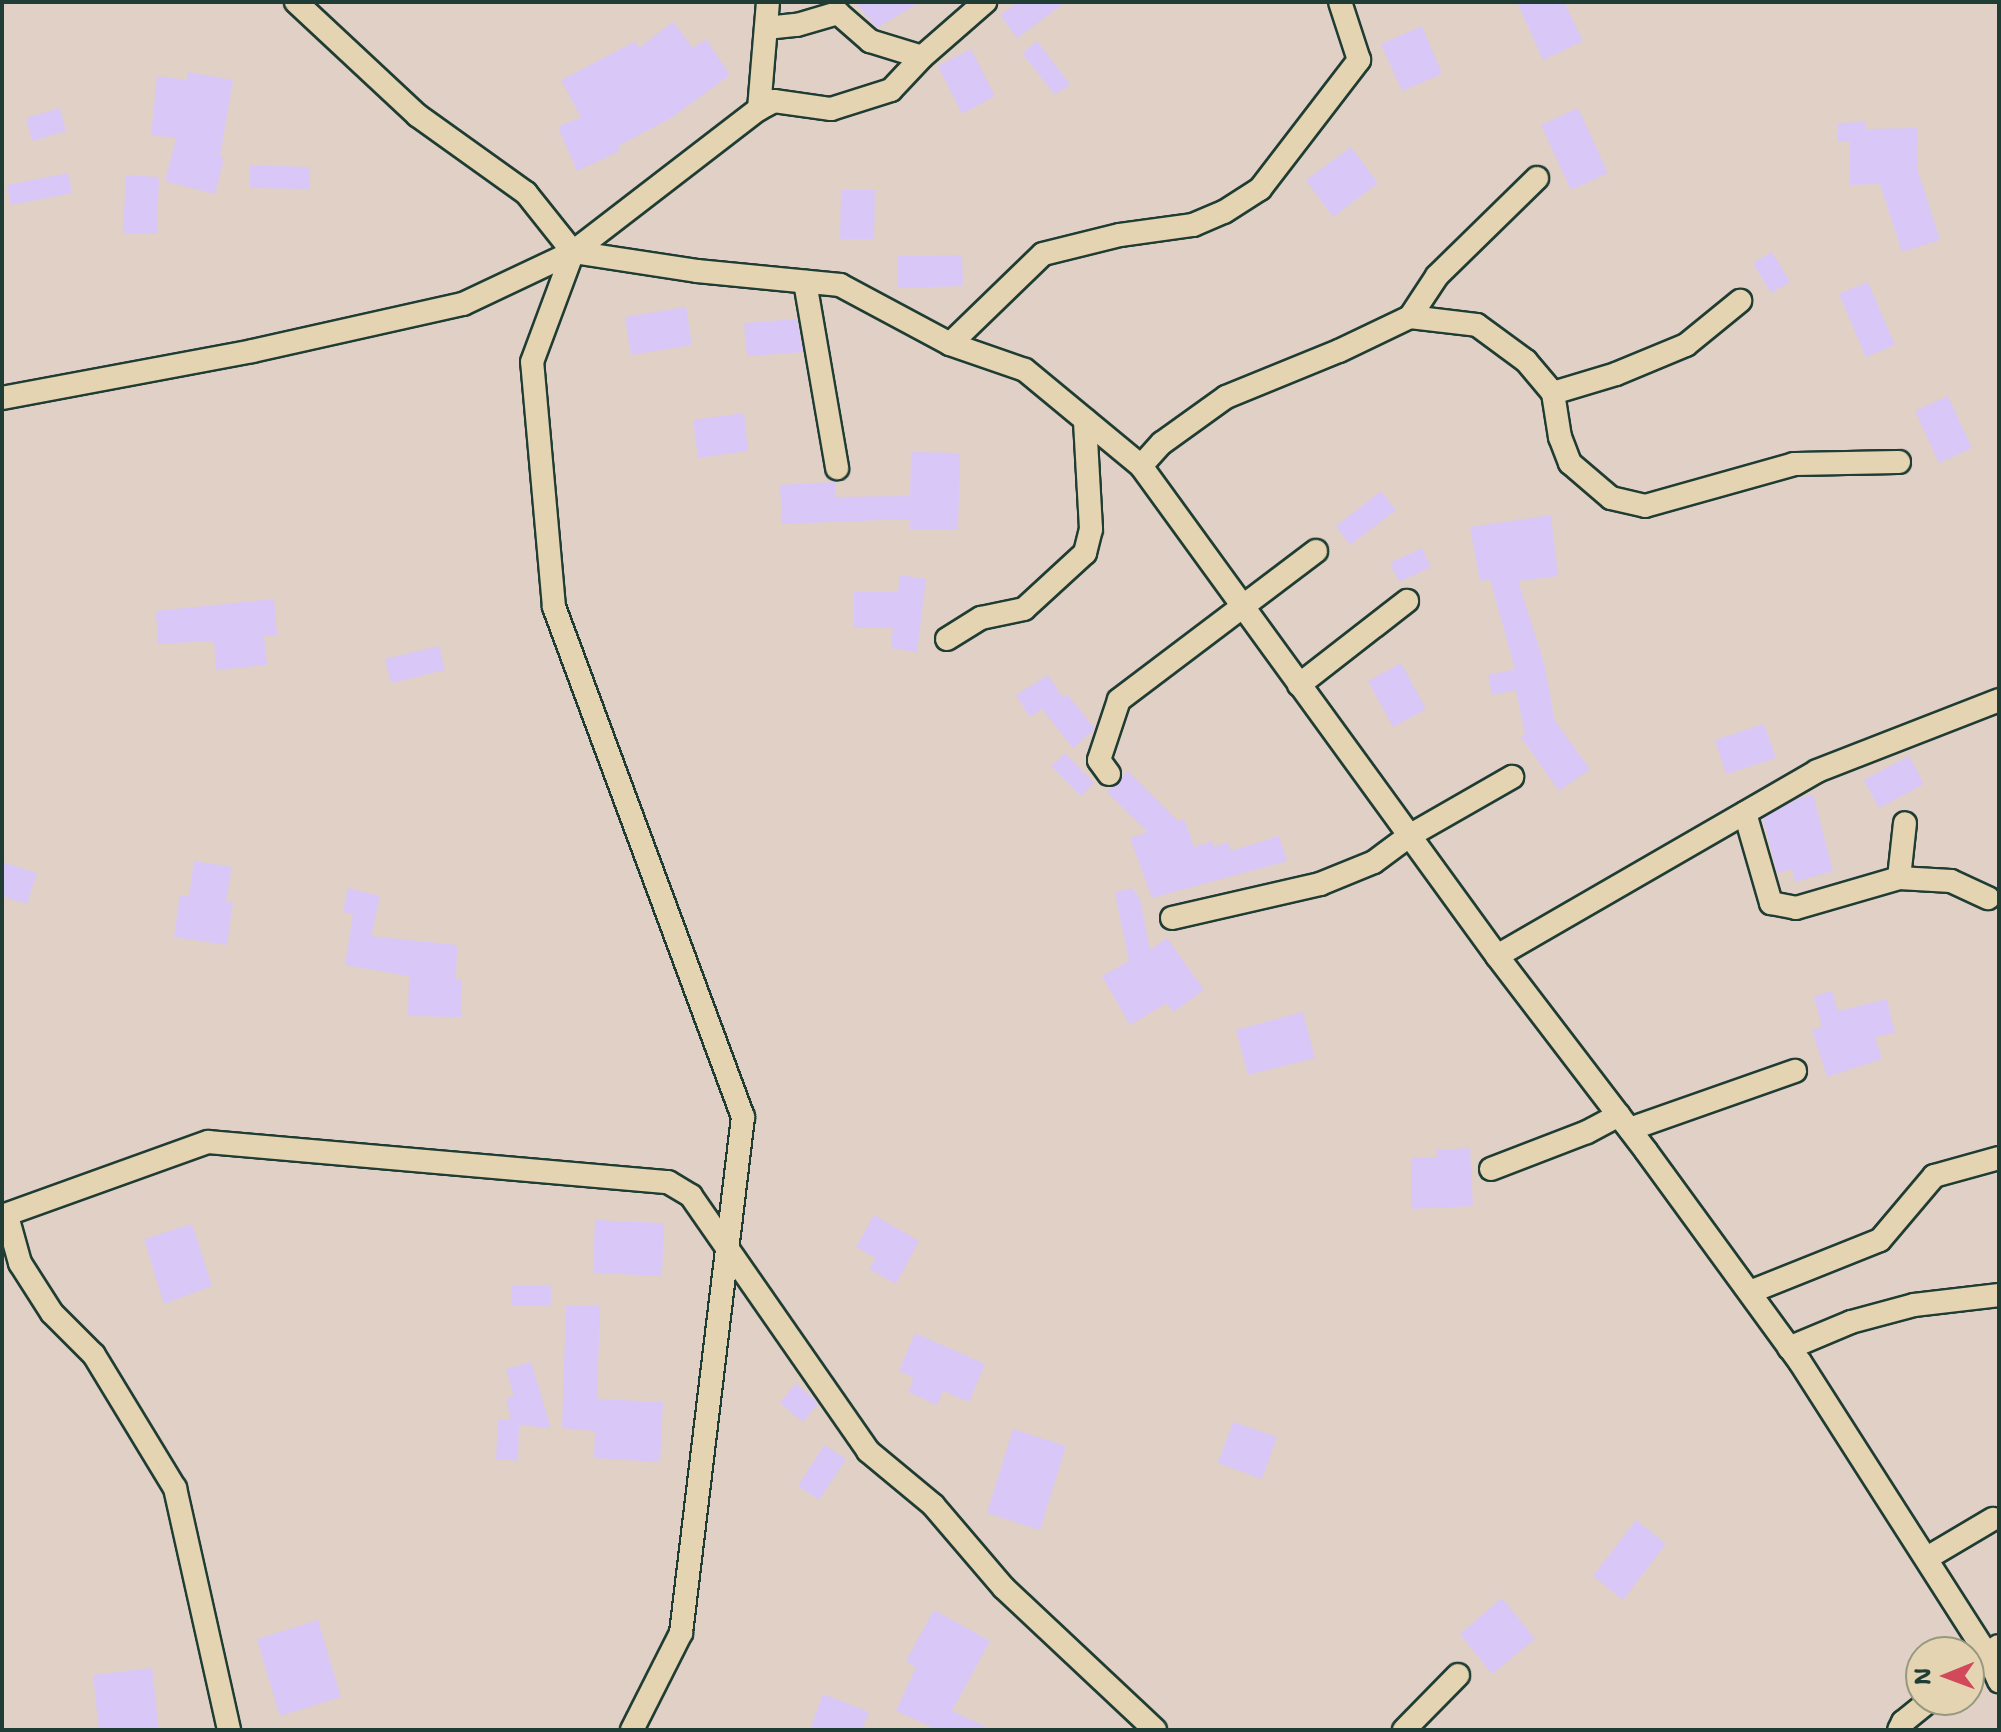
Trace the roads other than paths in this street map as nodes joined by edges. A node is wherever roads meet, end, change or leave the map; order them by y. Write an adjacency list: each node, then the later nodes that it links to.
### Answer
1 (296, 2): 9 (street)
2 (768, 2): 5 (street)
3 (985, 2): 6 (street)
4 (1340, 2): 13 (street)
5 (766, 28): 6 (street); 7 (street)
6 (922, 57): 7 (street)
7 (759, 109): 9 (street)
8 (1537, 178): 12 (street)
9 (573, 252): 10 (street); 15 (street); 40 (street)
10 (805, 282): 13 (street); 19 (street)
11 (1740, 301): 14 (street)
12 (1410, 317): 14 (street); 18 (street)
13 (950, 344): 16 (street)
14 (1553, 393): 17 (street)
15 (2, 398)
16 (1085, 420): 18 (street); 23 (street)
17 (1899, 462)
18 (1141, 466): 22 (street)
19 (837, 468)
20 (1316, 551): 22 (street)
21 (1407, 601): 24 (street)
22 (1243, 609): 24 (street); 26 (street)
23 (947, 639)
24 (1299, 685): 30 (street)
25 (1999, 700): 28 (street)
26 (1109, 774)
27 (1512, 777): 30 (street)
28 (1745, 813): 31 (street); 34 (street)
29 (1905, 823): 31 (street)
30 (1409, 836): 33 (street); 34 (street)
31 (1899, 878): 32 (street)
32 (1988, 898)
33 (1172, 918)
34 (1497, 956): 36 (street)
35 (1795, 1071): 36 (street)
36 (1624, 1122): 38 (street); 41 (street)
37 (1999, 1158): 41 (street)
38 (1491, 1169)
39 (4, 1216): 40 (street); 49 (street)
40 (727, 1248): 50 (street); 51 (street)
41 (1750, 1292): 43 (street)
42 (1999, 1295): 43 (street)
43 (1789, 1348): 45 (street)
44 (1993, 1519): 45 (street)
45 (1927, 1558): 46 (street)
46 (1993, 1650): 48 (street)
47 (1458, 1675): 52 (street)
48 (1999, 1681)
49 (229, 1730)
50 (632, 1730)
51 (1155, 1730)
52 (1404, 1730)

